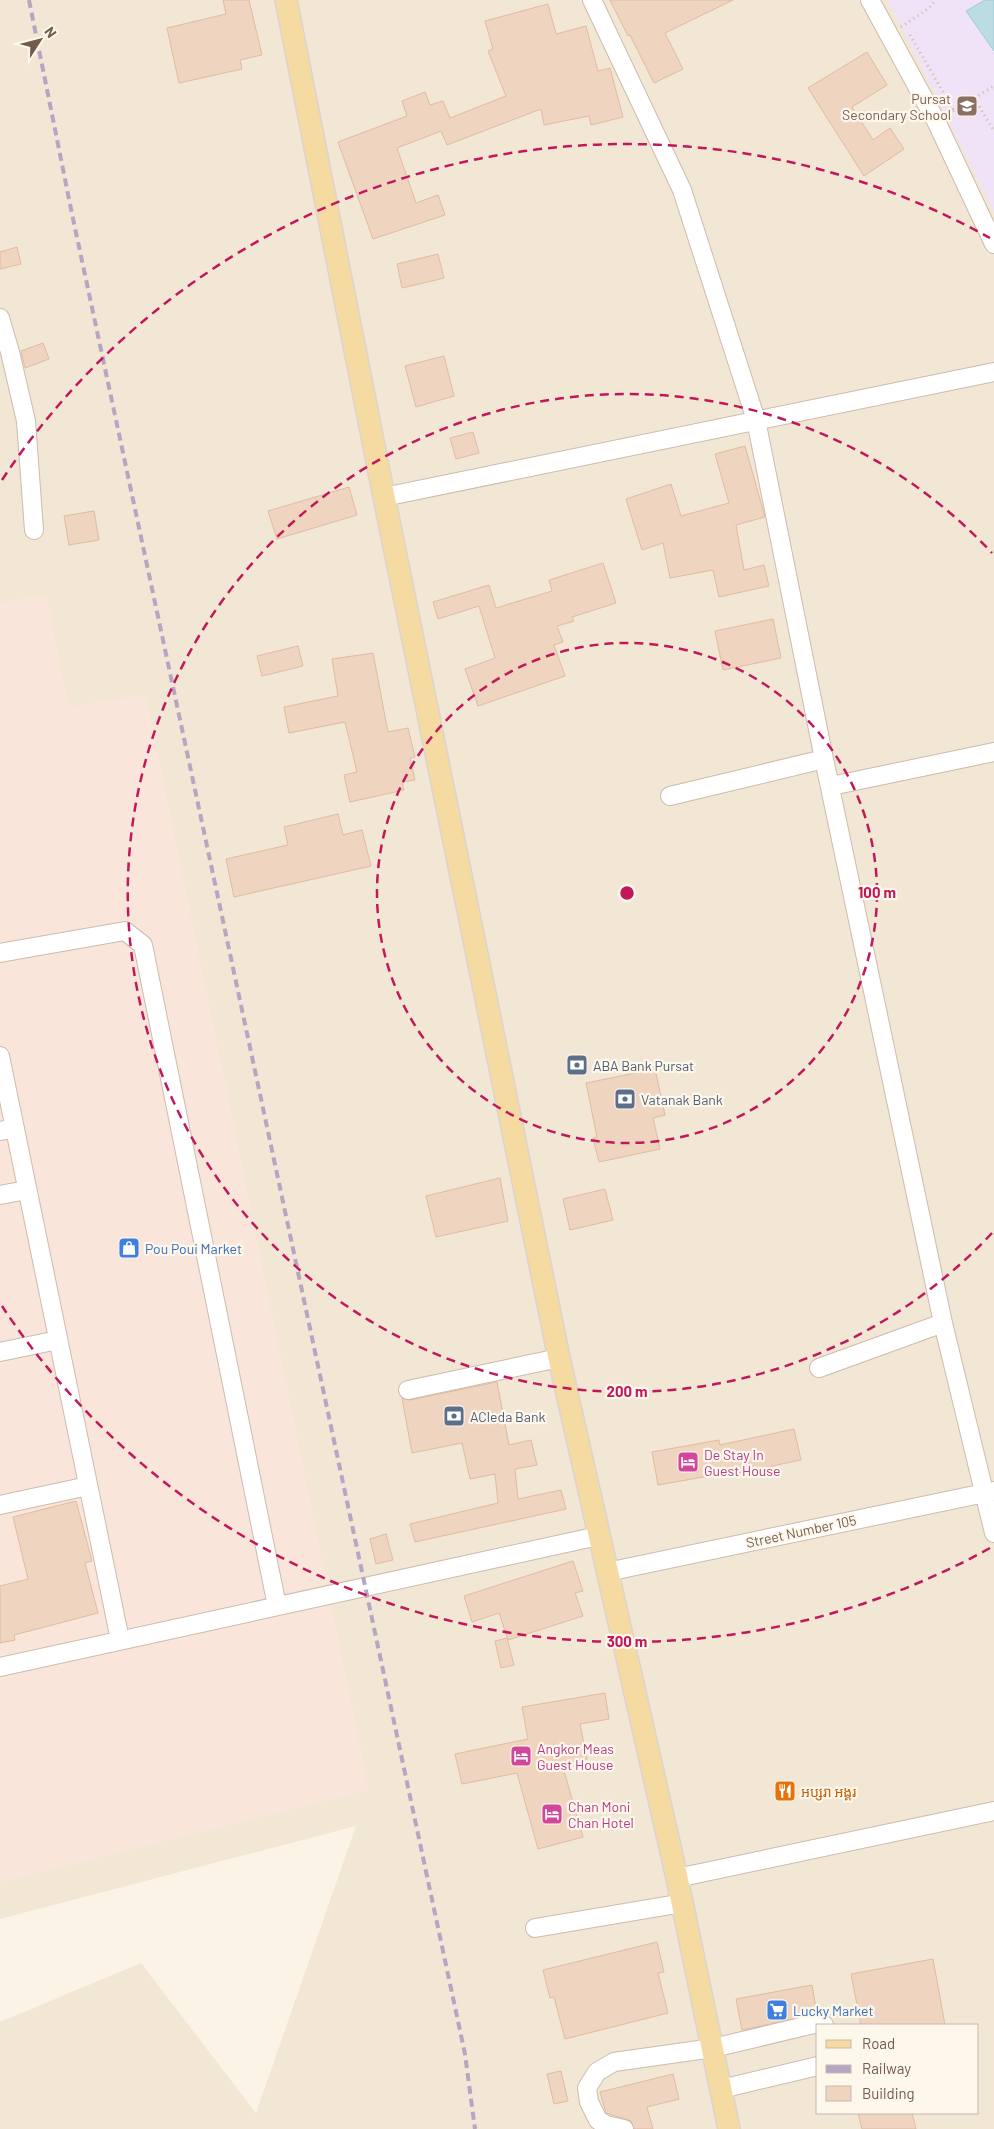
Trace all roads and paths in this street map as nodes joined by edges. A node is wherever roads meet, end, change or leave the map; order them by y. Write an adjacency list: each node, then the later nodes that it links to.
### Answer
1 (286, 0): 16 (main road)
2 (592, 0): 15 (street)
3 (870, 0): 6 (street)
4 (936, 0): 6 (path)
5 (910, 34): 9 (path)
6 (889, 35): 10 (street)
7 (994, 86): 8 (path)
8 (974, 98): 9 (path); 11 (path)
9 (954, 111): 10 (path)
10 (936, 122): 12 (street)
11 (994, 131)
12 (994, 244)
13 (0, 318): 17 (street)
14 (994, 372): 15 (street)
15 (756, 420): 16 (street); 19 (street)
16 (384, 496): 30 (main road)
17 (34, 530)
18 (994, 752): 20 (street)
19 (824, 760): 20 (street); 21 (street)
20 (831, 786): 27 (street)
21 (670, 796)
22 (0, 953): 39 (street)
23 (0, 1056): 24 (street)
24 (7, 1129): 25 (street)
25 (27, 1190): 26 (street); 28 (street)
26 (0, 1195)
27 (943, 1322): 31 (street); 34 (street)
28 (58, 1340): 29 (street); 33 (street)
29 (0, 1352)
30 (559, 1358): 32 (street); 37 (main road)
31 (819, 1368)
32 (408, 1390)
33 (88, 1486): 35 (street); 40 (street)
34 (990, 1492): 36 (street); 38 (street, Street Number 105)
35 (0, 1505)
36 (994, 1533)
37 (598, 1536): 38 (main road); 39 (street)
38 (607, 1572): 43 (main road)
39 (278, 1606): 40 (street)
40 (120, 1640): 41 (street)
41 (0, 1667)
42 (994, 1811): 43 (street)
43 (678, 1878): 44 (main road)
44 (683, 1904): 45 (street); 47 (main road)
45 (535, 1928)
46 (816, 2024): 47 (street)
47 (713, 2048): 49 (main road); 50 (street)
48 (816, 2066): 49 (street)
49 (721, 2089): 51 (main road)
50 (624, 2129)
51 (730, 2129)

